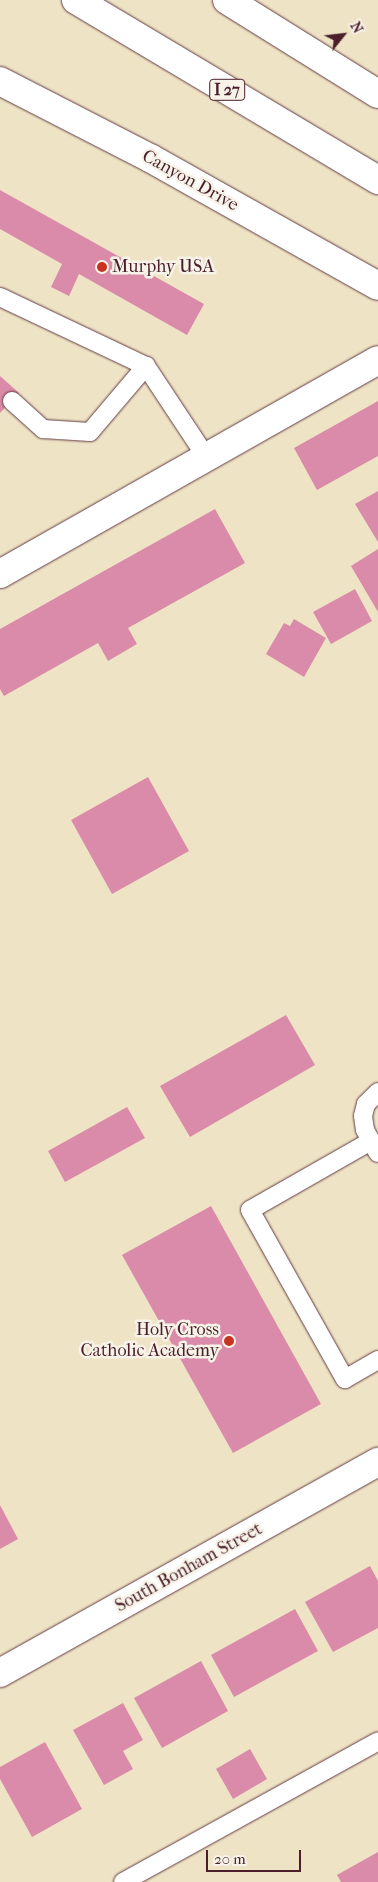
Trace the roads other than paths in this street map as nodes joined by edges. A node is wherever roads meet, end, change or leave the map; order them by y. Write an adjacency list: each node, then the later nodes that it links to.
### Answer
1 (76, 0): 5 (main road, I 27)
2 (227, 0): 4 (main road)
3 (0, 81): 6 (main road, Canyon Drive)
4 (378, 94)
5 (378, 180)
6 (378, 286)
7 (0, 297): 9 (lane)
8 (378, 360): 11 (main road)
9 (146, 366): 10 (lane); 11 (lane)
10 (12, 401)
11 (207, 458): 12 (main road)
12 (0, 574)
13 (378, 1092): 14 (lane)
14 (375, 1147): 15 (lane)
15 (378, 1360)
16 (378, 1462): 17 (main road, South Bonham Street)
17 (0, 1673)
18 (378, 1741): 19 (lane)
19 (123, 1882)

